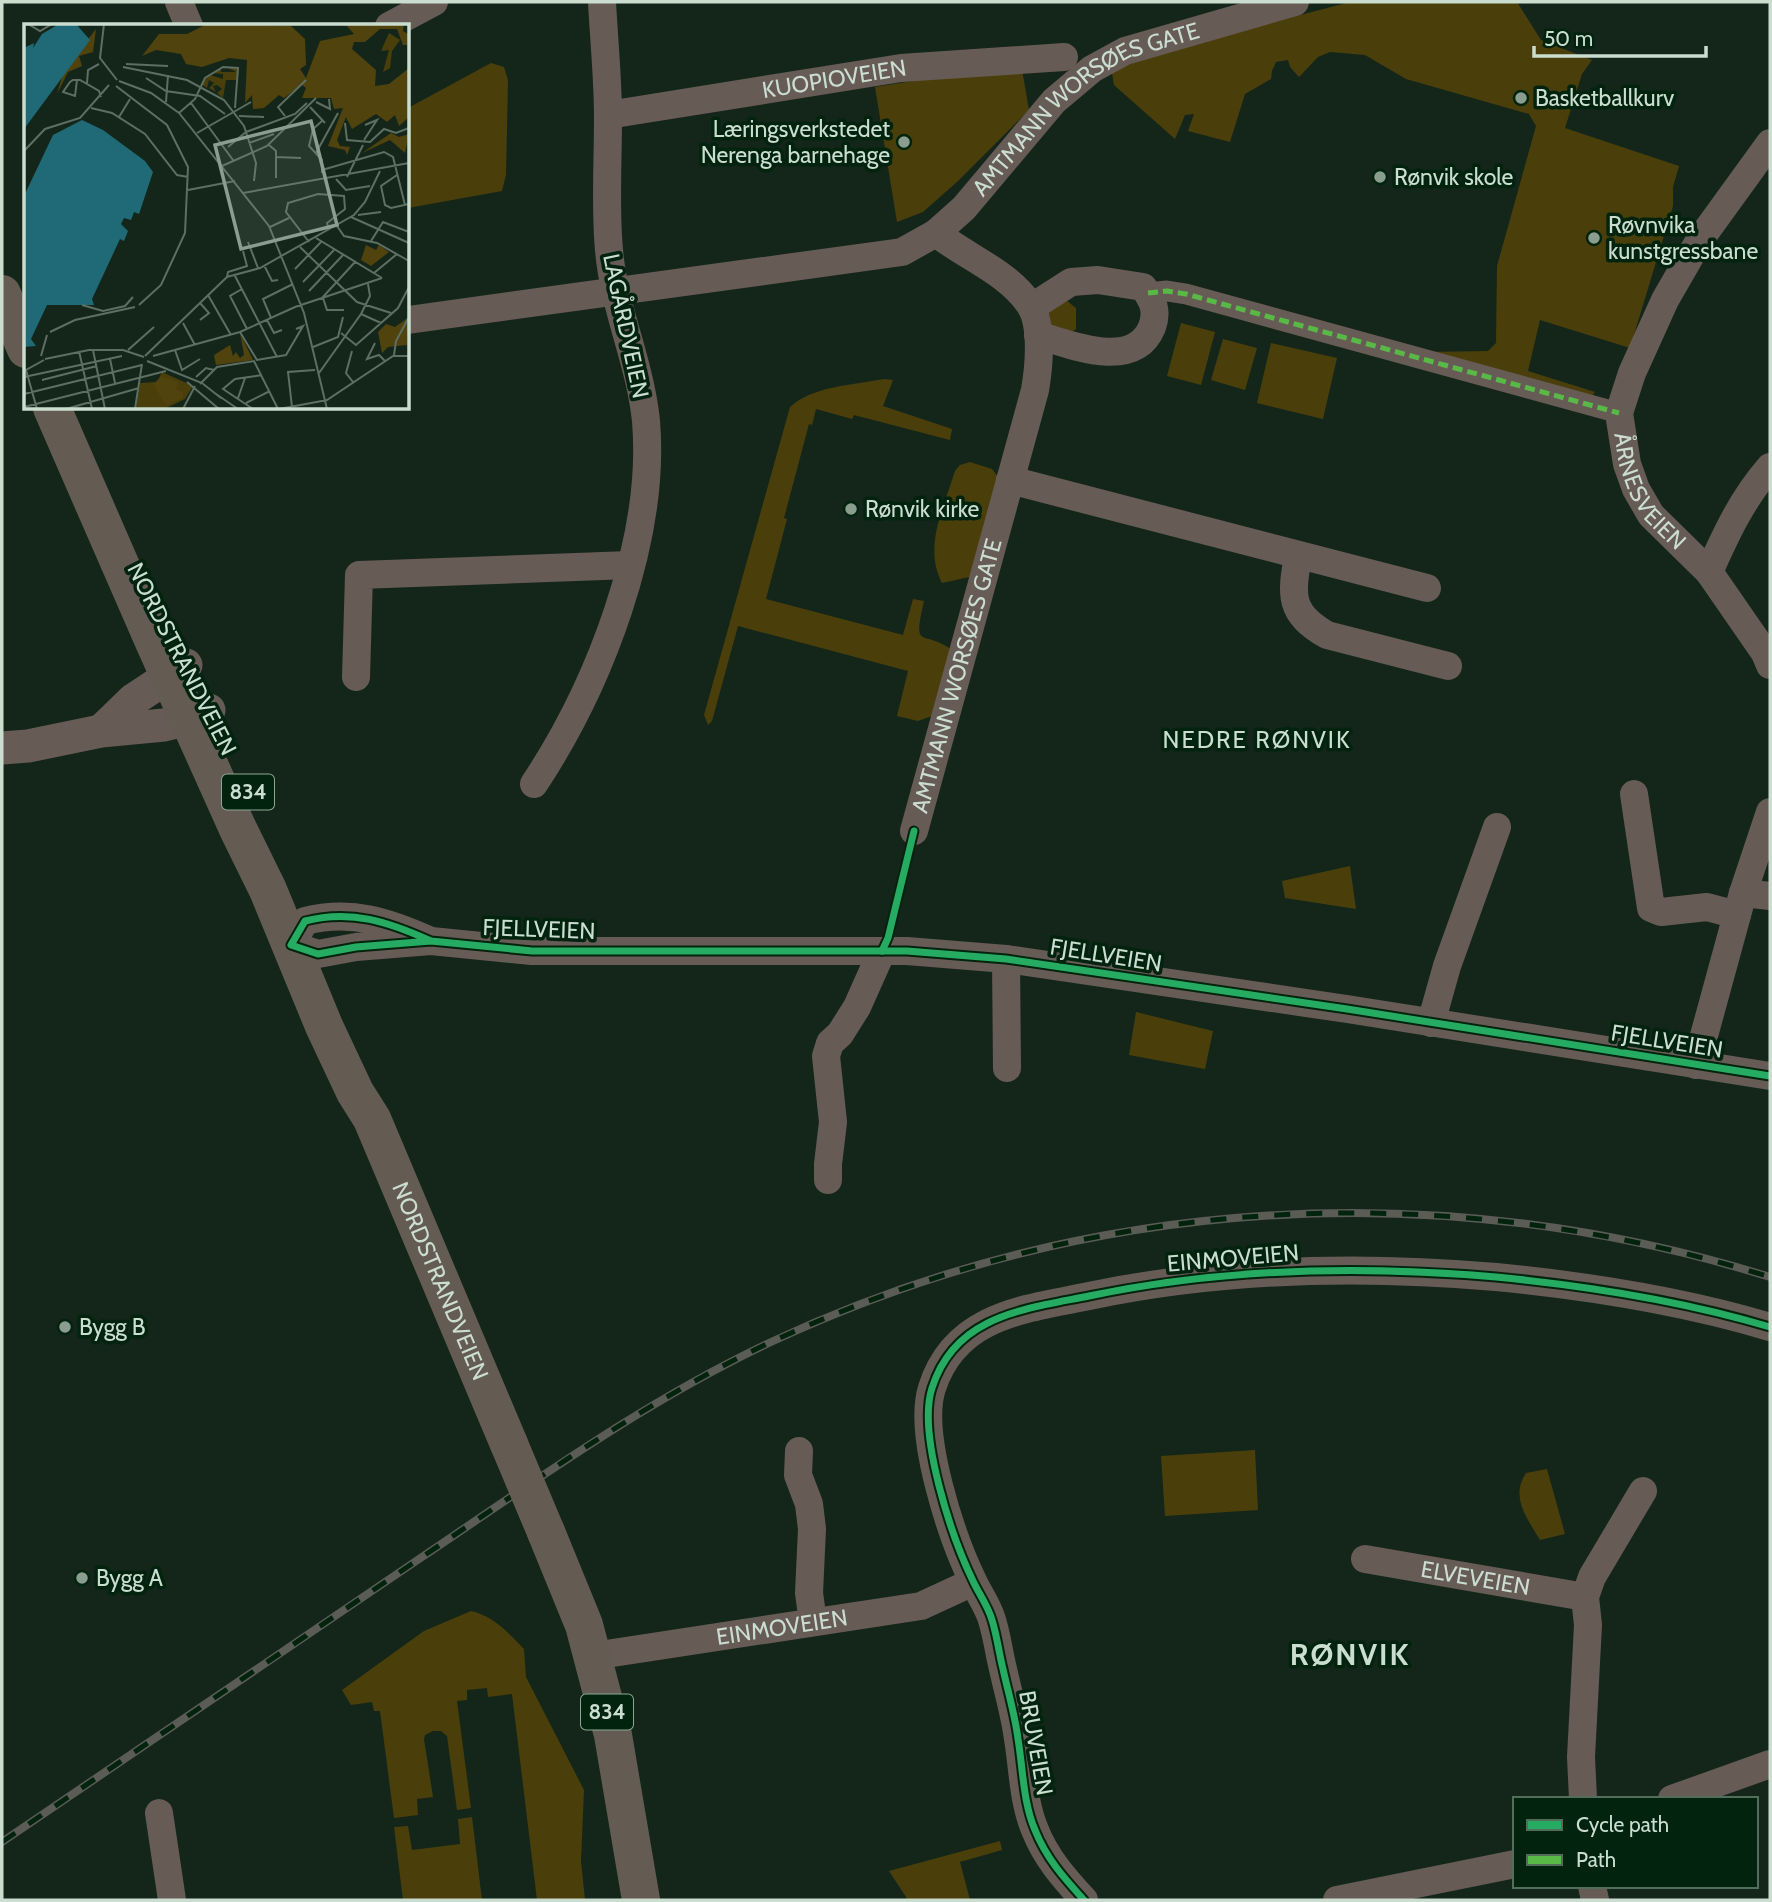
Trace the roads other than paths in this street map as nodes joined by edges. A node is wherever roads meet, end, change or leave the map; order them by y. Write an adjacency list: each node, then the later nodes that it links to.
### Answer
1 (179, 2): 5 (street)
2 (434, 2): 6 (street)
3 (602, 2): 8 (street, LAGÅRDVEIEN)
4 (1295, 2): 10 (street, AMTMANN WORSØES GATE)
5 (188, 24)
6 (394, 24)
7 (1064, 57): 8 (street, KUOPIOVEIEN)
8 (608, 115): 11 (street, LAGÅRDVEIEN)
9 (1770, 143): 19 (street, ÅRNESVEIEN)
10 (936, 233): 11 (street, AMTMANN WORSØES GATE); 14 (street)
11 (614, 292): 15 (street, AMTMANN WORSØES GATE); 23 (street, LAGÅRDVEIEN)
12 (1148, 293): 14 (street); 16 (street); 19 (street)
13 (2, 294): 17 (main road)
14 (1032, 307): 16 (street, AMTMANN WORSØES GATE)
15 (410, 320)
16 (1038, 335): 21 (street, AMTMANN WORSØES GATE)
17 (24, 344)
18 (53, 410): 28 (main road, NORDSTRANDVEIEN / 834)
19 (1619, 414): 24 (street, ÅRNESVEIEN)
20 (1770, 467): 24 (street, ÅRNESVEIEN)
21 (1010, 480): 22 (street); 37 (street, AMTMANN WORSØES GATE)
22 (1298, 556): 25 (street); 27 (street)
23 (630, 565): 29 (street); 33 (street, LAGÅRDVEIEN)
24 (1709, 572): 26 (street, ÅRNESVEIEN)
25 (1427, 588)
26 (1770, 665)
27 (1448, 666)
28 (177, 670): 30 (main road, NORDSTRANDVEIEN / 834); 31 (street)
29 (356, 677)
30 (199, 714): 31 (street); 39 (main road, NORDSTRANDVEIEN / 834)
31 (101, 731): 32 (street)
32 (2, 748)
33 (534, 784)
34 (1634, 794): 38 (street)
35 (1770, 812): 38 (street)
36 (1497, 827): 42 (street)
37 (914, 831)
38 (1750, 901): 43 (street)
39 (305, 940): 40 (street, FJELLVEIEN); 54 (main road, NORDSTRANDVEIEN / 834, bridge)
40 (883, 951): 41 (street, FJELLVEIEN); 46 (street)
41 (1006, 959): 42 (street, FJELLVEIEN); 44 (street)
42 (1431, 1023): 43 (street, FJELLVEIEN)
43 (1696, 1065): 45 (street, FJELLVEIEN)
44 (1007, 1068)
45 (1770, 1076)
46 (828, 1180)
47 (1770, 1327): 51 (street, EINMOVEIEN)
48 (799, 1451): 53 (street)
49 (1643, 1491): 52 (street)
50 (1365, 1559): 52 (street, ELVEVEIEN)
51 (973, 1582): 53 (street, EINMOVEIEN); 62 (street, BRUVEIEN)
52 (1585, 1597): 56 (street)
53 (813, 1622): 54 (street, EINMOVEIEN)
54 (593, 1657): 61 (main road, 834)
55 (1770, 1764): 57 (street)
56 (1583, 1797)
57 (1678, 1797)
58 (159, 1813): 60 (street)
59 (1513, 1864): 63 (street)
60 (172, 1900)
61 (641, 1900)
62 (1084, 1900)
63 (1337, 1900)

